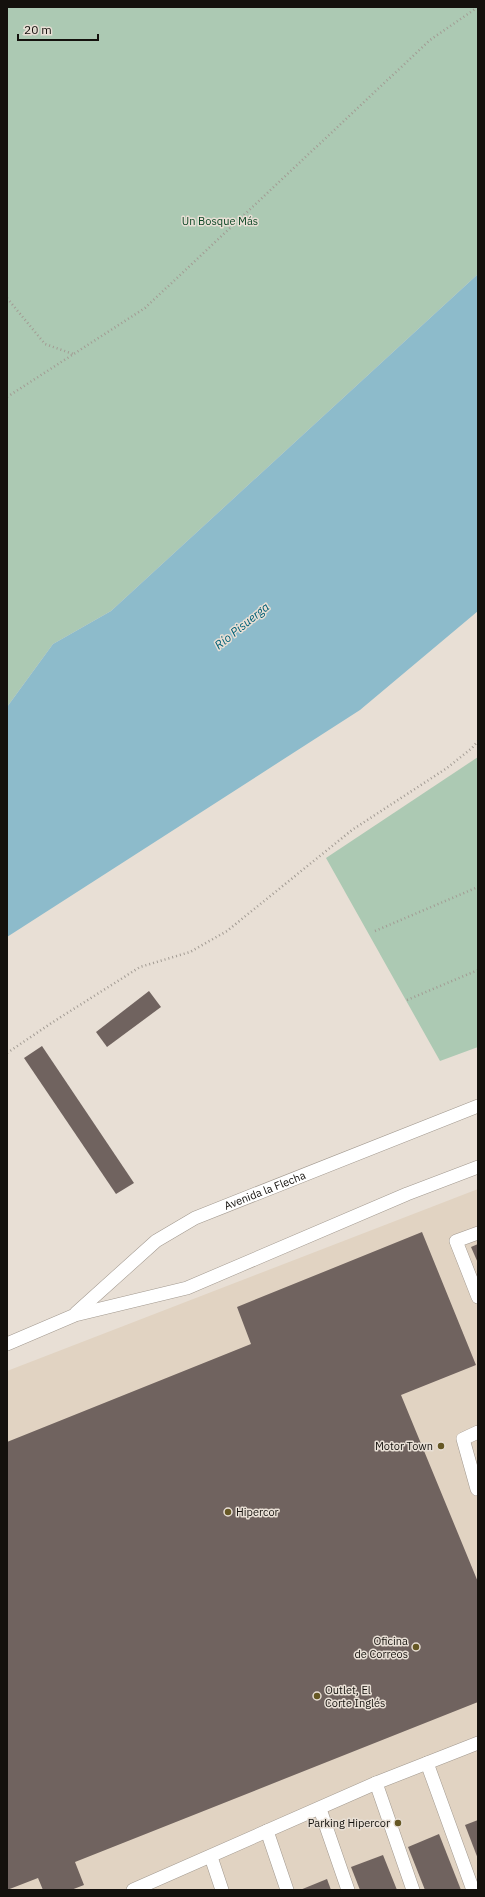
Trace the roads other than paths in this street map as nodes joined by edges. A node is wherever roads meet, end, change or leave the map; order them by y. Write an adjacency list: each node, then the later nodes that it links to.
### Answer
1 (478, 1106): 5 (lane, Avenida la Flecha)
2 (478, 1167): 5 (lane, Avenida la Flecha)
3 (478, 1233): 4 (lane)
4 (478, 1297)
5 (74, 1315): 6 (lane, Avenida la Flecha)
6 (7, 1344)
7 (478, 1425): 9 (lane)
8 (478, 1432): 9 (lane)
9 (463, 1439): 10 (lane)
10 (478, 1489)
11 (478, 1743): 12 (lane)
12 (427, 1763): 13 (lane); 23 (lane)
13 (376, 1783): 14 (lane); 22 (lane)
14 (320, 1809): 15 (lane); 21 (lane)
15 (266, 1831): 16 (lane); 20 (lane)
16 (211, 1857): 17 (lane); 19 (lane)
17 (157, 1885): 18 (lane)
18 (134, 1890)
19 (222, 1890)
20 (287, 1890)
21 (348, 1890)
22 (413, 1890)
23 (473, 1890)

